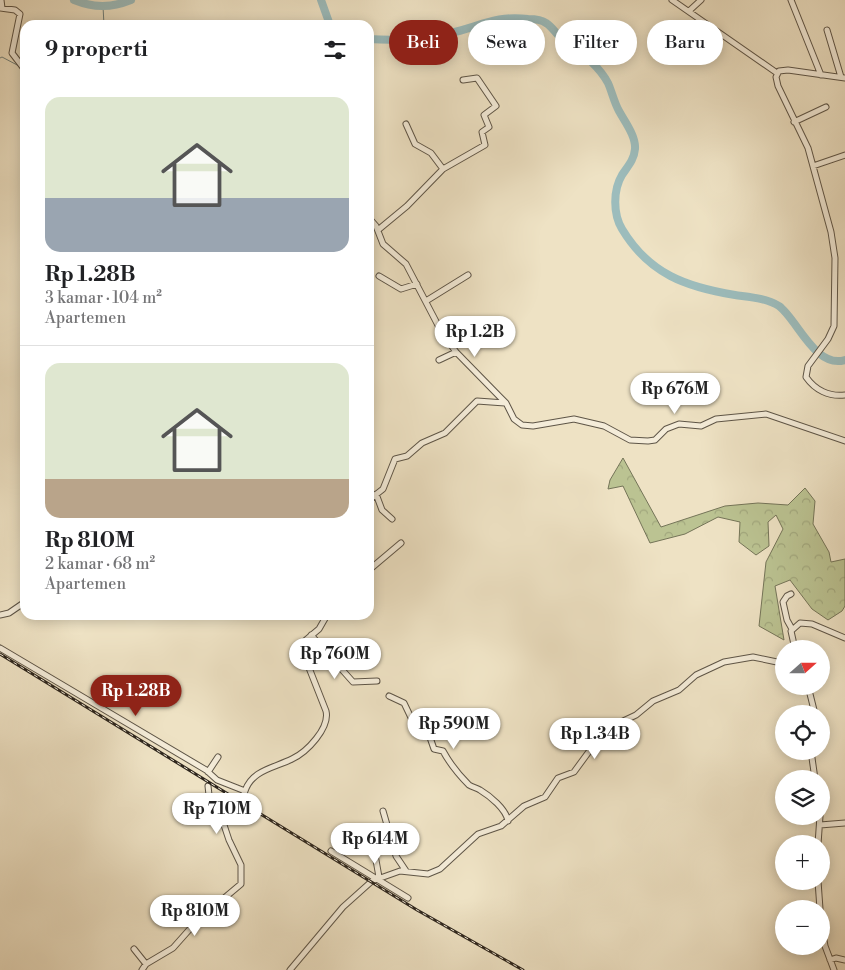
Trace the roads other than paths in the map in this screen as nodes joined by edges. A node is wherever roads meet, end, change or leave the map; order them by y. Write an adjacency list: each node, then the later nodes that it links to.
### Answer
1 (1, 0): 6 (street)
2 (672, 0): 5 (street)
3 (701, 0): 5 (street)
4 (791, 0): 10 (street)
5 (684, 6): 9 (street)
6 (1, 8): 8 (street)
7 (827, 30): 11 (street)
8 (20, 64)
9 (777, 73): 10 (street); 14 (street)
10 (821, 75): 11 (street)
11 (843, 78)
12 (463, 80): 18 (street)
13 (826, 107): 14 (street)
14 (794, 122): 17 (street)
15 (406, 124): 18 (street)
16 (845, 155): 17 (street)
17 (813, 165): 27 (street)
18 (443, 169): 20 (street)
19 (374, 225): 20 (street)
20 (378, 230): 23 (street)
21 (468, 275): 24 (street)
22 (379, 276): 23 (street)
23 (417, 284): 24 (street)
24 (426, 301): 25 (street)
25 (456, 352): 26 (street); 28 (street)
26 (439, 360)
27 (845, 395)
28 (506, 403): 29 (street); 30 (street)
29 (845, 442)
30 (376, 494): 31 (street)
31 (392, 519)
32 (401, 543): 33 (street)
33 (374, 566)
34 (791, 594): 38 (street)
35 (20, 605): 36 (street)
36 (0, 615)
37 (324, 620): 39 (street)
38 (792, 632): 40 (street); 41 (street)
39 (312, 635): 44 (street); 49 (street)
40 (845, 638)
41 (793, 640)
42 (0, 648): 47 (street)
43 (775, 660): 52 (street)
44 (377, 681)
45 (389, 696): 52 (street)
46 (218, 758): 47 (street)
47 (208, 772): 49 (street)
48 (208, 786): 51 (street)
49 (245, 791): 51 (street)
50 (383, 811): 57 (street)
51 (222, 817): 67 (street)
52 (508, 821): 60 (street)
53 (845, 824): 54 (street)
54 (820, 826): 55 (street)
55 (819, 835)
56 (372, 840): 58 (street)
57 (392, 845): 58 (street); 60 (street)
58 (374, 849): 61 (street)
59 (331, 851): 61 (street)
60 (406, 871): 61 (street)
61 (378, 877): 62 (street); 69 (street)
62 (408, 898)
63 (134, 950): 67 (street)
64 (829, 955): 65 (street)
65 (830, 960): 66 (street); 70 (street)
66 (845, 960)
67 (146, 964): 68 (street)
68 (142, 970)
69 (290, 970)
70 (834, 970)

